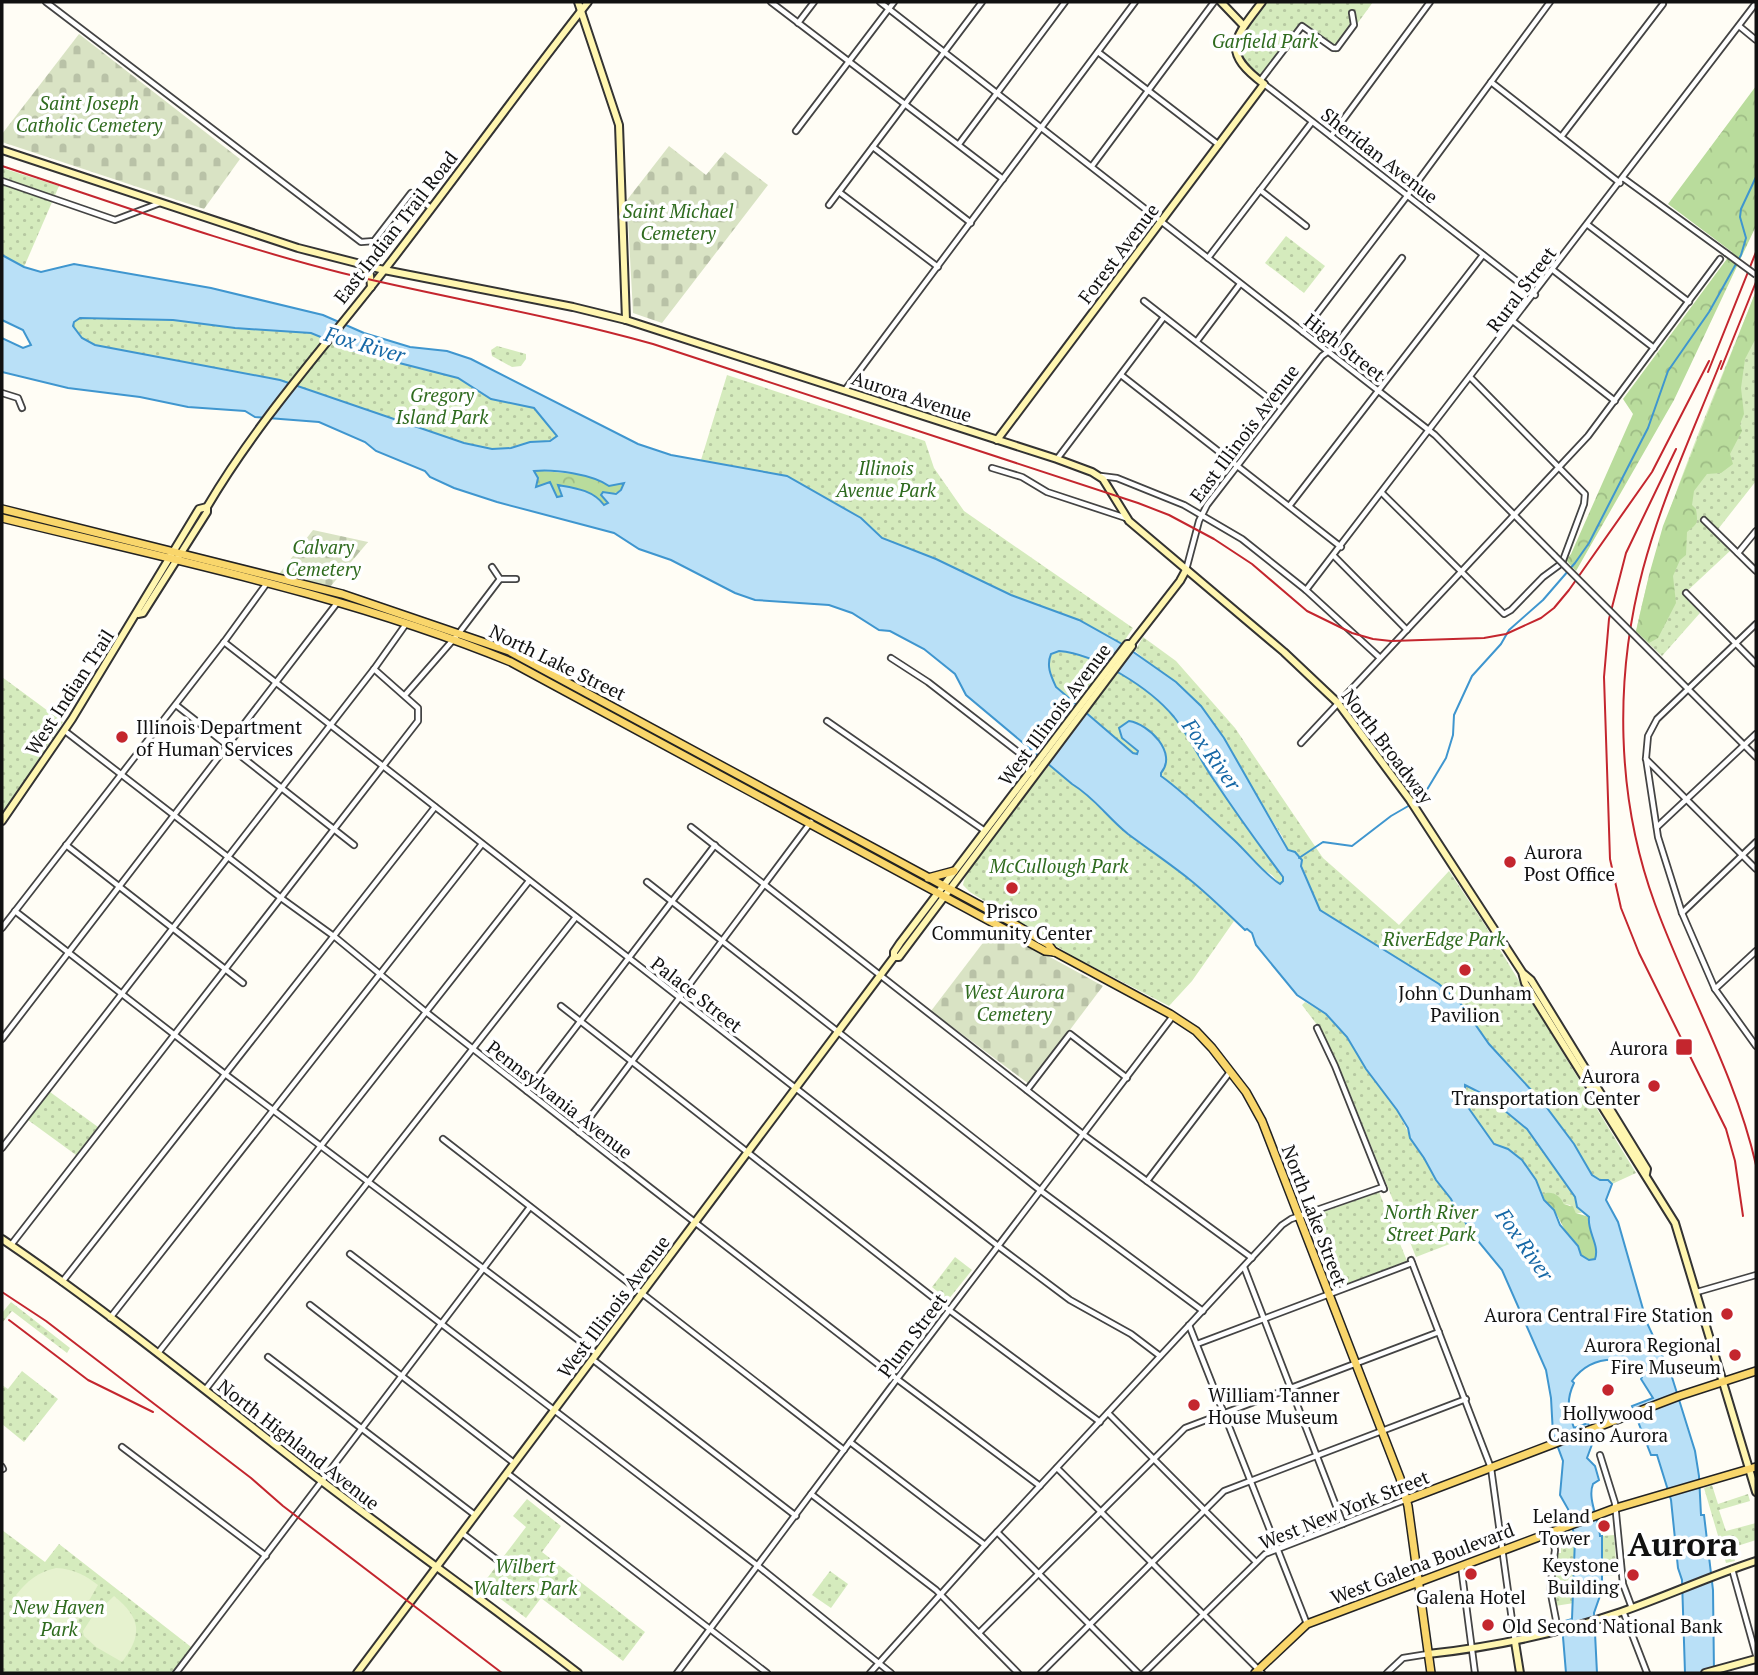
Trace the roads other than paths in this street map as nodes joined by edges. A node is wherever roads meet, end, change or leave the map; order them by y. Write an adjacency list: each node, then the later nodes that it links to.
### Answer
1 (46, 2): 51 (street)
2 (578, 2): 19 (main road)
3 (588, 2): 19 (main road, East Indian Trail Road)
4 (771, 2): 21 (street)
5 (814, 2): 21 (street)
6 (880, 2): 18 (street, High Street)
7 (894, 2): 18 (street)
8 (982, 2): 25 (street)
9 (1065, 2): 31 (street)
10 (1135, 2): 26 (street)
11 (1214, 2): 30 (street)
12 (1221, 2): 22 (main road)
13 (1262, 2): 22 (main road)
14 (1430, 2): 36 (street)
15 (1550, 2): 28 (street)
16 (1663, 4): 37 (street)
17 (1756, 4): 23 (street, Rural Street)
18 (889, 9): 25 (street, High Street); 27 (street)
19 (581, 11): 51 (main road, East Indian Trail Road); 71 (main road)
20 (1352, 13): 29 (street, Forest Avenue)
21 (798, 23): 27 (street)
22 (1243, 25): 29 (main road, Sheridan Avenue)
23 (1739, 26): 24 (street); 45 (street, Rural Street)
24 (1756, 40)
25 (945, 51): 31 (street, High Street); 32 (street)
26 (1098, 52): 30 (street); 34 (street)
27 (849, 61): 32 (street); 35 (street)
28 (1491, 82): 37 (street); 48 (street)
29 (1262, 83): 33 (street, Sheridan Avenue); 39 (main road, Forest Avenue)
30 (1148, 90): 39 (street); 42 (street)
31 (998, 93): 34 (street, High Street); 38 (street)
32 (905, 104): 38 (street); 40 (street)
33 (1312, 122): 36 (street, Sheridan Avenue); 46 (street)
34 (1042, 127): 42 (street, High Street); 43 (street)
35 (796, 131)
36 (1331, 136): 48 (street, Sheridan Avenue)
37 (1560, 137): 45 (street)
38 (959, 144): 43 (street)
39 (1219, 145): 52 (main road, Forest Avenue)
40 (873, 147): 47 (street); 53 (street)
41 (2, 150): 49 (main road, Aurora Avenue)
42 (1092, 166): 52 (street, High Street)
43 (1003, 179): 53 (street)
44 (2, 181): 49 (street)
45 (1622, 181): 54 (street, Rural Street); 64 (street, bridge)
46 (1261, 190): 55 (street); 57 (street)
47 (839, 192): 50 (street); 61 (street)
48 (1407, 196): 56 (street, Sheridan Avenue); 73 (street)
49 (160, 203): 60 (main road, Aurora Avenue)
50 (829, 205)
51 (430, 208): 62 (main road, East Indian Trail Road)
52 (1162, 221): 57 (street, High Street); 86 (main road, Forest Avenue)
53 (971, 223): 61 (street)
54 (1588, 225): 63 (street, Rural Street); 69 (street)
55 (1306, 226)
56 (1483, 255): 67 (street, Sheridan Avenue); 80 (street)
57 (1209, 258): 65 (street, High Street)
58 (1402, 258): 76 (street, East Illinois Avenue)
59 (1720, 259): 69 (street)
60 (361, 264): 62 (main road, Aurora Avenue); 66 (main road)
61 (937, 267): 79 (street)
62 (384, 270): 66 (main road, East Indian Trail Road); 71 (main road, Aurora Avenue)
63 (1553, 270): 67 (street, Rural Street); 75 (street)
64 (1756, 275)
65 (1241, 283): 73 (street, High Street); 74 (street)
66 (371, 287): 91 (main road, East Indian Trail Road)
67 (1535, 295): 72 (street, Rural Street)
68 (1144, 301): 70 (street)
69 (1689, 302): 75 (street)
70 (1164, 317): 74 (street); 77 (street)
71 (626, 320): 79 (main road, Aurora Avenue)
72 (1514, 322): 78 (street, Rural Street); 82 (street)
73 (1303, 332): 76 (street, High Street)
74 (1197, 341): 84 (street)
75 (1654, 348): 82 (street)
76 (1327, 352): 80 (street, High Street); 84 (street, East Illinois Avenue)
77 (1121, 375): 87 (street); 88 (street)
78 (1471, 378): 85 (street, Rural Street); 89 (street)
79 (845, 390): 86 (main road, Aurora Avenue)
80 (1378, 391): 85 (street, High Street); 94 (street)
81 (2, 393): 83 (street)
82 (1615, 401): 89 (street)
83 (22, 408)
84 (1282, 408): 88 (street, East Illinois Avenue)
85 (1430, 431): 93 (street, Rural Street); 98 (street, High Street)
86 (997, 440): 87 (main road, Aurora Avenue)
87 (1057, 459): 92 (main road, Aurora Avenue)
88 (1238, 465): 94 (street); 97 (street, East Illinois Avenue)
89 (1559, 466): 98 (street); 111 (street)
90 (992, 468): 100 (street, North Broadway)
91 (228, 472): 95 (main road, West Indian Trail)
92 (1100, 477): 97 (street, Aurora Avenue); 100 (main road, North Broadway)
93 (1382, 493): 103 (street, Rural Street); 111 (street)
94 (1290, 505): 103 (street)
95 (207, 507): 105 (main road, West Indian Trail); 107 (main road, West Indian Trail)
96 (2, 509): 105 (main road, North Lake Street)
97 (1202, 514): 109 (street, East Illinois Avenue); 115 (street, Aurora Avenue)
98 (1514, 514): 111 (street); 131 (street, High Street, bridge)
99 (2, 518): 105 (main road, North Lake Street)
100 (1126, 518): 109 (main road, North Broadway)
101 (1704, 520): 104 (street)
102 (1756, 531): 104 (street)
103 (1341, 547): 106 (street, Rural Street)
104 (1738, 553): 110 (street)
105 (171, 555): 107 (main road, North Lake Street); 118 (main road, West Indian Trail)
106 (1334, 556): 115 (street, Rural Street); 121 (street)
107 (180, 557): 114 (main road, North Lake Street); 118 (main road, West Indian Trail); 122 (main road, North Lake Street)
108 (492, 567): 112 (street)
109 (1186, 570): 124 (main road, East Illinois Avenue); 133 (main road, North Broadway)
110 (1756, 571)
111 (1460, 572): 121 (street)
112 (500, 579): 113 (street); 122 (street)
113 (516, 579)
114 (267, 583): 117 (main road, North Lake Street); 123 (street)
115 (1306, 590): 127 (street, Aurora Avenue)
116 (1686, 593): 125 (street)
117 (338, 602): 119 (main road, North Lake Street); 130 (street)
118 (138, 614): 137 (main road, West Indian Trail)
119 (406, 624): 122 (main road, North Lake Street); 129 (street)
120 (1756, 624): 125 (street)
121 (1407, 629): 127 (street)
122 (456, 636): 132 (street); 151 (main road, North Lake Street)
123 (224, 642): 130 (street, Palace Street); 134 (street)
124 (1131, 644): 146 (main road, West Illinois Avenue)
125 (1736, 644): 128 (street); 131 (street)
126 (891, 658): 146 (street)
127 (1380, 658): 133 (street)
128 (1756, 664)
129 (374, 669): 132 (street); 136 (street)
130 (277, 683): 136 (street, Palace Street); 141 (street)
131 (1688, 689): 140 (street, High Street); 143 (street)
132 (405, 695): 144 (street)
133 (1338, 703): 139 (street); 232 (main road, North Broadway)
134 (176, 705): 141 (street); 145 (street)
135 (827, 721): 156 (street)
136 (329, 725): 144 (street, Palace Street); 147 (street)
137 (65, 730): 145 (street, Pennsylvania Avenue); 152 (main road, West Indian Trail)
138 (1756, 734): 140 (street)
139 (1301, 743)
140 (1745, 745): 142 (street, High Street); 148 (street)
141 (229, 746): 147 (street); 150 (street)
142 (1756, 757)
143 (1646, 758): 148 (street); 154 (street)
144 (383, 766): 149 (street, Palace Street); 155 (street)
145 (122, 774): 150 (street, Pennsylvania Avenue); 159 (street)
146 (1032, 774): 156 (main road, West Illinois Avenue); 171 (main road, West Illinois Avenue)
147 (281, 787): 155 (street); 163 (street)
148 (1687, 800): 154 (street); 162 (street)
149 (435, 807): 158 (street, Palace Street); 180 (street)
150 (174, 815): 163 (street, Pennsylvania Avenue); 170 (street)
151 (813, 819): 166 (main road, North Lake Street); 169 (street); 172 (main road, North Lake Street)
152 (2, 821)
153 (691, 827): 161 (street)
154 (1657, 828): 176 (street)
155 (334, 829): 160 (street); 173 (street)
156 (985, 831): 165 (main road, West Illinois Avenue)
157 (1756, 842): 162 (street)
158 (482, 844): 167 (street, Palace Street); 187 (street)
159 (66, 845): 170 (street); 175 (street)
160 (354, 845)
161 (715, 845): 169 (street); 174 (street)
162 (1742, 855): 164 (street); 176 (street)
163 (228, 857): 173 (street, Pennsylvania Avenue); 179 (street)
164 (1756, 869)
165 (954, 871): 166 (main road); 171 (main road, West Illinois Avenue)
166 (928, 878): 171 (main road, North Lake Street)
167 (529, 881): 177 (street, Palace Street); 194 (street)
168 (647, 882): 174 (street)
169 (764, 885): 181 (street); 188 (street)
170 (119, 887): 179 (street); 184 (street)
171 (947, 888): 172 (main road, West Illinois Avenue); 183 (main road, North Lake Street)
172 (941, 895): 183 (main road, North Lake Street); 188 (main road, West Illinois Avenue)
173 (281, 898): 180 (street, Pennsylvania Avenue); 186 (street)
174 (671, 901): 181 (street); 185 (street)
175 (15, 911): 178 (street); 184 (street)
176 (1682, 913): 190 (street)
177 (576, 917): 185 (street, Palace Street); 202 (street)
178 (2, 928)
179 (173, 928): 186 (street); 191 (street)
180 (335, 937): 187 (street, Pennsylvania Avenue); 205 (street)
181 (722, 942): 192 (street); 198 (street)
182 (1756, 951): 190 (street)
183 (1055, 952): 195 (main road, North Lake Street)
184 (68, 953): 191 (street); 200 (street)
185 (627, 958): 192 (street, Palace Street); 196 (street)
186 (225, 969): 189 (street); 199 (street)
187 (381, 974): 194 (street, Pennsylvania Avenue); 210 (street)
188 (880, 976): 198 (main road, West Illinois Avenue); 208 (street)
189 (243, 983)
190 (1715, 989): 201 (street)
191 (121, 994): 199 (street); 215 (street)
192 (679, 998): 203 (street); 207 (street, Palace Street)
193 (561, 1006): 196 (street)
194 (426, 1012): 202 (street, Pennsylvania Avenue); 214 (street)
195 (1173, 1016): 204 (main road, North Lake Street); 206 (street, Plum Street)
196 (581, 1022): 203 (street); 209 (street)
197 (1317, 1028): 221 (street)
198 (838, 1032): 207 (main road, West Illinois Avenue); 219 (street)
199 (174, 1036): 205 (street); 224 (street)
200 (2, 1039)
201 (1756, 1046)
202 (473, 1049): 209 (street, Pennsylvania Avenue); 217 (street)
203 (633, 1061): 211 (street); 216 (street)
204 (1230, 1072): 218 (street); 221 (main road, North Lake Street)
205 (225, 1074): 210 (street); 231 (street)
206 (1127, 1078): 208 (street); 212 (street, Plum Street)
207 (795, 1088): 216 (main road, West Illinois Avenue); 225 (street, Palace Street)
208 (1027, 1090): 212 (street)
209 (527, 1091): 211 (street, Pennsylvania Avenue)
210 (273, 1110): 214 (street); 238 (street)
211 (579, 1132): 222 (street, Pennsylvania Avenue)
212 (1084, 1135): 218 (street); 219 (street, Plum Street)
213 (443, 1139): 220 (street)
214 (321, 1145): 217 (street); 244 (street)
215 (2, 1148)
216 (748, 1152): 222 (main road, West Illinois Avenue); 236 (street)
217 (369, 1181): 229 (street); 254 (street)
218 (1147, 1181): 227 (street)
219 (1041, 1191): 225 (street, Plum Street); 237 (street)
220 (530, 1207): 229 (street); 233 (street)
221 (1299, 1216): 227 (street); 234 (main road, North Lake Street)
222 (695, 1222): 233 (main road, West Illinois Avenue); 251 (street, Pennsylvania Avenue)
223 (2, 1239): 224 (main road, North Highland Avenue)
224 (10, 1245): 231 (main road, North Highland Avenue)
225 (998, 1246): 236 (street, Plum Street); 245 (street, Palace Street)
226 (350, 1254): 240 (street)
227 (1252, 1258): 228 (street)
228 (1244, 1267): 237 (street); 239 (street)
229 (484, 1268): 240 (street); 247 (street)
230 (1756, 1275): 232 (street)
231 (62, 1282): 238 (main road, North Highland Avenue)
232 (1697, 1292): 252 (main road, North Broadway)
233 (641, 1293): 247 (main road, West Illinois Avenue); 264 (street)
234 (1329, 1295): 239 (street); 242 (street); 248 (main road, North Lake Street)
235 (310, 1305): 250 (street)
236 (949, 1310): 251 (street, Plum Street); 259 (street)
237 (1203, 1311): 241 (street)
238 (110, 1318): 244 (main road, North Highland Avenue)
239 (1264, 1319): 243 (street); 253 (street)
240 (441, 1323): 250 (street); 256 (street)
241 (1189, 1325): 243 (street); 245 (street)
242 (1438, 1332): 248 (street); 255 (street)
243 (1197, 1345): 258 (street)
244 (157, 1354): 254 (main road, North Highland Avenue)
245 (1160, 1356): 257 (street)
246 (268, 1357): 260 (street)
247 (594, 1357): 256 (main road, West Illinois Avenue); 283 (street)
248 (1355, 1363): 253 (street); 261 (main road, North Lake Street)
249 (1756, 1371): 252 (main road, West New York Street)
250 (402, 1376): 260 (street); 268 (street)
251 (897, 1379): 262 (street, Plum Street); 275 (street, Pennsylvania Avenue)
252 (1723, 1381): 270 (main road, West New York Street); 271 (main road, North Broadway)
253 (1290, 1387): 258 (street); 266 (street)
254 (205, 1391): 273 (main road, North Highland Avenue)
255 (1465, 1399): 261 (street); 270 (street)
256 (554, 1410): 268 (main road, West Illinois Avenue); 298 (street)
257 (1108, 1413): 259 (street); 267 (street)
258 (1223, 1413): 267 (street); 274 (street)
259 (1100, 1422): 269 (street)
260 (362, 1429): 273 (street); 282 (street)
261 (1382, 1432): 266 (street); 278 (main road, North Lake Street)
262 (850, 1442): 264 (street, Plum Street); 288 (street)
263 (122, 1447): 291 (street)
264 (844, 1450): 277 (street, Plum Street)
265 (1600, 1455): 279 (street)
266 (1317, 1456): 274 (street); 284 (street)
267 (1153, 1459): 280 (street); 281 (street)
268 (514, 1463): 272 (main road, West Illinois Avenue)
269 (1057, 1468): 275 (street); 281 (street)
270 (1491, 1468): 278 (main road, West New York Street); 290 (street)
271 (1753, 1468): 276 (main road, North Broadway); 279 (main road, West Galena Boulevard)
272 (506, 1474): 282 (main road, West Illinois Avenue); 308 (street)
273 (322, 1481): 291 (street); 297 (main road, North Highland Avenue)
274 (1250, 1481): 280 (street); 289 (street)
275 (1040, 1486): 286 (street)
276 (1756, 1492)
277 (811, 1494): 283 (street, Plum Street); 302 (street)
278 (1406, 1500): 284 (street, West New York Street); 301 (main road, North Lake Street)
279 (1616, 1508): 285 (main road, West Galena Boulevard); 303 (street)
280 (1204, 1510): 293 (street); 295 (street)
281 (1100, 1511): 295 (street); 300 (street)
282 (475, 1515): 287 (main road, West Illinois Avenue)
283 (796, 1516): 298 (street, Plum Street)
284 (1343, 1524): 289 (street, West New York Street)
285 (1555, 1530): 290 (main road, West Galena Boulevard); 309 (street)
286 (997, 1532): 288 (street); 300 (street)
287 (462, 1533): 292 (street); 297 (main road, West Illinois Avenue)
288 (985, 1545): 302 (street)
289 (1276, 1549): 293 (street, West New York Street); 307 (street)
290 (1502, 1549): 296 (main road, West Galena Boulevard); 311 (street)
291 (266, 1556): 317 (street)
292 (500, 1562)
293 (1256, 1562): 305 (street, West New York Street)
294 (1756, 1562): 299 (main road)
295 (1152, 1563): 305 (street); 306 (street)
296 (1461, 1565): 301 (main road, West Galena Boulevard); 312 (street)
297 (437, 1566): 318 (main road, West Illinois Avenue); 319 (main road, North Highland Avenue)
298 (758, 1566): 308 (street, Plum Street); 315 (street)
299 (1732, 1569): 303 (main road); 314 (street)
300 (1039, 1573): 306 (street); 310 (street)
301 (1419, 1582): 307 (main road, West Galena Boulevard); 313 (main road, North Lake Street)
302 (941, 1595): 310 (street); 315 (street)
303 (1632, 1608): 304 (main road)
304 (1623, 1611): 309 (main road); 332 (street)
305 (1203, 1615): 316 (street); 327 (street, West New York Street)
306 (1090, 1624): 325 (street); 326 (street)
307 (1307, 1624): 316 (main road, West Galena Boulevard)
308 (710, 1629): 320 (street, Plum Street); 321 (street)
309 (1561, 1629): 311 (main road)
310 (979, 1633): 324 (street)
311 (1516, 1642): 312 (main road); 331 (main road)
312 (1471, 1649): 313 (main road); 330 (street)
313 (1428, 1654): 328 (street); 329 (main road, North Lake Street)
314 (1756, 1657): 333 (main road)
315 (880, 1662): 322 (street); 323 (street)
316 (1258, 1672)
317 (176, 1673)
318 (357, 1673)
319 (578, 1673)
320 (677, 1673)
321 (767, 1673)
322 (870, 1673)
323 (891, 1673)
324 (1018, 1673)
325 (1041, 1673)
326 (1138, 1673)
327 (1144, 1673)
328 (1387, 1673)
329 (1431, 1673)
330 (1475, 1673)
331 (1520, 1673)
332 (1647, 1673)
333 (1705, 1673)

